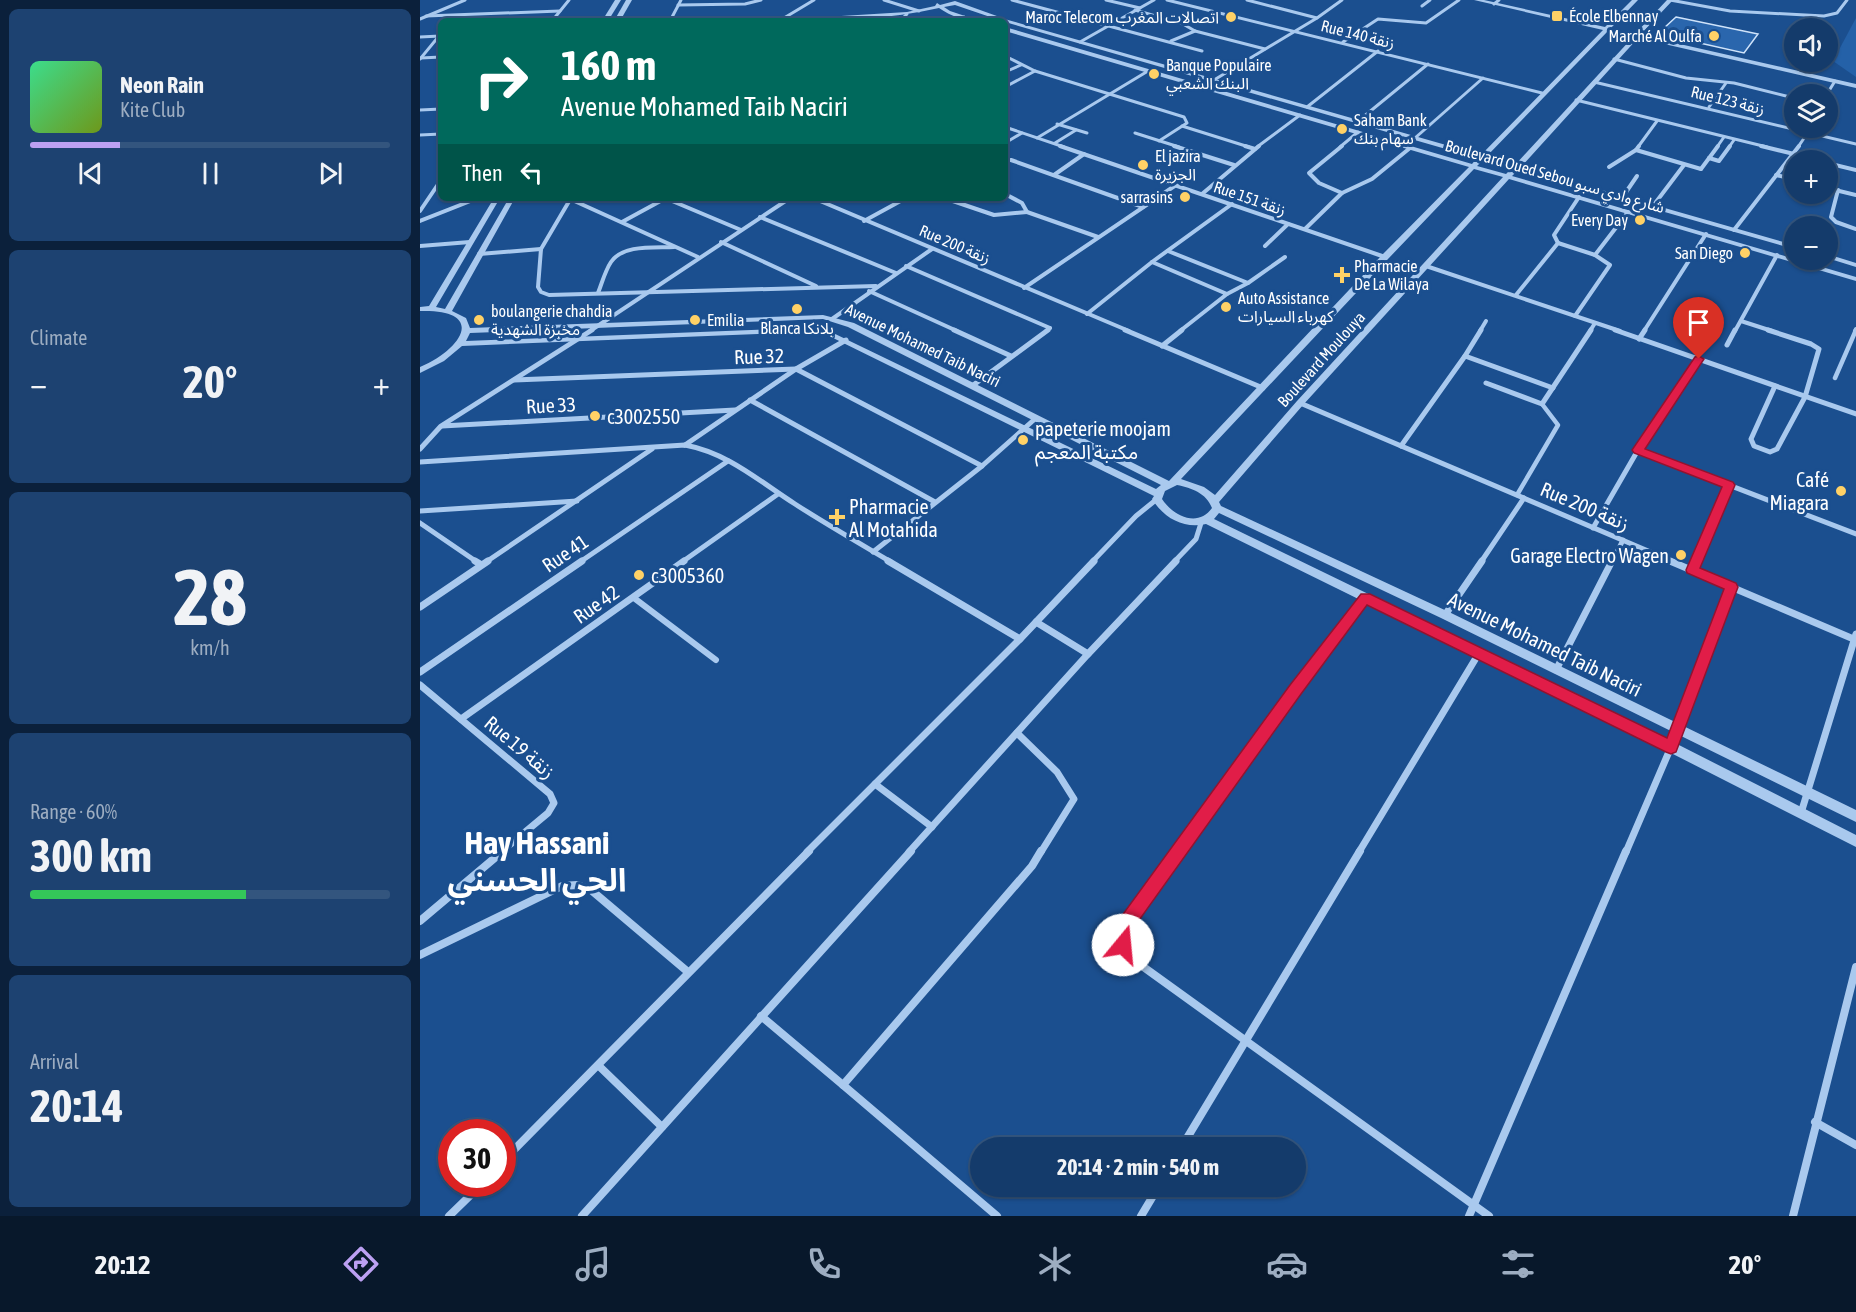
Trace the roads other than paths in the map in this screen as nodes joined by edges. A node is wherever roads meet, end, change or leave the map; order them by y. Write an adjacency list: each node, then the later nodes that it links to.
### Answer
1 (465, 0): 35 (street)
2 (568, 0): 32 (street)
3 (618, 0): 38 (street)
4 (629, 0): 39 (street)
5 (681, 0): 27 (street)
6 (710, 0): 28 (street)
7 (761, 0): 28 (street)
8 (814, 0): 41 (street)
9 (884, 0): 33 (street)
10 (1012, 0): 26 (street)
11 (1029, 0): 26 (street)
12 (1106, 0): 30 (street)
13 (1154, 0): 30 (street)
14 (1167, 0): 53 (street, Rue 140 زنقة)
15 (1247, 0): 46 (street)
16 (1341, 0): 46 (street)
17 (1430, 0): 29 (street)
18 (1459, 0): 60 (street)
19 (1477, 0): 24 (street)
20 (1635, 0): 50 (street, Boulevard Moulouya)
21 (1670, 0): 22 (street); 55 (street, Boulevard Moulouya)
22 (1847, 0)
23 (956, 1): 25 (street); 45 (street, Boulevard Oued Sebou شارع وادي سبو)
24 (1496, 2): 50 (street)
25 (937, 3): 33 (street); 36 (street)
26 (1023, 3): 49 (street)
27 (678, 5): 28 (street); 40 (street)
28 (707, 5)
29 (1422, 6)
30 (1140, 8): 31 (street)
31 (1135, 10): 49 (street); 52 (street)
32 (560, 11): 35 (street); 37 (street)
33 (919, 11): 34 (street)
34 (908, 14): 42 (street); 43 (street)
35 (426, 16): 47 (street)
36 (964, 17): 44 (street)
37 (554, 18)
38 (606, 18)
39 (619, 18)
40 (672, 18)
41 (784, 18)
42 (869, 18)
43 (903, 18)
44 (967, 18)
45 (998, 18)
46 (1317, 18): 53 (street)
47 (420, 19)
48 (1008, 21): 58 (street, Boulevard Oued Sebou شارع وادي سبو)
49 (1110, 25): 58 (street); 59 (street)
50 (1607, 29): 55 (street); 82 (street, Boulevard Moulouya)
51 (1008, 30): 72 (street, Boulevard Oued Sebou شارع وادي سبو)
52 (1195, 32): 59 (street); 61 (street)
53 (1294, 32): 60 (street, Rue 140 زنقة); 61 (street)
54 (438, 36): 56 (street)
55 (1638, 36): 67 (street, Boulevard Moulouya); 75 (street)
56 (420, 37)
57 (438, 38): 66 (street)
58 (1080, 42): 74 (street, Boulevard Oued Sebou شارع وادي سبو)
59 (1170, 42): 62 (street)
60 (1343, 42): 63 (street, Rue 140 زنقة)
61 (1265, 49): 74 (street)
62 (1202, 51)
63 (1378, 51): 68 (street, Rue 140 زنقة); 86 (street)
64 (438, 57): 66 (street)
65 (1008, 57): 69 (street)
66 (420, 59)
67 (1614, 59): 76 (street, Boulevard Moulouya); 77 (street)
68 (1428, 64): 73 (street, Rue 140 زنقة); 93 (street)
69 (1021, 65): 70 (street); 71 (street)
70 (1008, 71)
71 (1035, 71): 79 (street); 81 (street)
72 (1148, 71): 81 (street); 91 (street, Boulevard Oued Sebou شارع وادي سبو)
73 (1483, 78): 82 (street, Rue 140 زنقة); 107 (street)
74 (1214, 80): 86 (street, Boulevard Oued Sebou شارع وادي سبو)
75 (1834, 81): 78 (street); 80 (street)
76 (1594, 82): 84 (street, Boulevard Moulouya); 87 (street, Rue 123 زنقة)
77 (1726, 83): 83 (street); 87 (street)
78 (1832, 84)
79 (1008, 85)
80 (1856, 86)
81 (1109, 93): 94 (street); 96 (street)
82 (1542, 93): 119 (street, Boulevard Moulouya)
83 (1784, 96)
84 (1576, 100): 92 (street); 127 (street, Boulevard Moulouya)
85 (438, 106): 89 (street)
86 (1307, 107): 93 (street, Boulevard Oued Sebou شارع وادي سبو)
87 (1709, 107): 95 (street, Rue 123 زنقة)
88 (420, 110): 89 (street)
89 (435, 110): 90 (street)
90 (438, 110)
91 (1300, 116): 99 (street, Boulevard Oued Sebou شارع وادي سبو); 115 (street)
92 (1657, 121): 105 (street); 116 (street)
93 (1357, 122): 107 (street, Boulevard Oued Sebou شارع وادي سبو)
94 (1057, 124): 98 (street); 106 (street)
95 (1784, 124)
96 (1182, 126): 111 (street); 115 (street)
97 (1008, 128): 100 (street, Rue 151 زنقة)
98 (1076, 130): 103 (street); 112 (street)
99 (1358, 132): 114 (street, Boulevard Oued Sebou شارع وادي سبو); 139 (street)
100 (1022, 133): 106 (street, Rue 151 زنقة); 110 (street)
101 (1135, 133): 111 (street)
102 (438, 134): 104 (street)
103 (1087, 134)
104 (420, 135)
105 (1724, 137): 109 (street); 120 (street)
106 (1037, 138): 112 (street, Rue 151 زنقة)
107 (1415, 138): 119 (street, Boulevard Oued Sebou شارع وادي سبو)
108 (1836, 138): 113 (street, Rue 123 زنقة)
109 (1734, 140): 117 (street); 120 (street)
110 (1008, 141)
111 (1159, 141): 122 (street)
112 (1055, 143): 118 (street, Rue 151 زنقة)
113 (1856, 144)
114 (1410, 148): 126 (street, Boulevard Oued Sebou شارع وادي سبو); 139 (street)
115 (1255, 149): 122 (street)
116 (1636, 150): 123 (street); 128 (street)
117 (1784, 152)
118 (1084, 154): 131 (street); 137 (street, Rue 151 زنقة)
119 (1483, 158): 126 (street, Boulevard Moulouya); 127 (street, Boulevard Oued Sebou شارع وادي سبو)
120 (1709, 158): 129 (street)
121 (1011, 160): 131 (street)
122 (1234, 165): 140 (street)
123 (1684, 165): 129 (street); 158 (street)
124 (1784, 166): 132 (street)
125 (1838, 166): 130 (street)
126 (1475, 167): 133 (street, Boulevard Oued Sebou شارع وادي سبو); 187 (street, Boulevard Moulouya)
127 (1516, 167): 133 (street, Boulevard Moulouya); 144 (street, Boulevard Oued Sebou شارع وادي سبو)
128 (1609, 167)
129 (1701, 169)
130 (1856, 170)
131 (1054, 175): 159 (street)
132 (1776, 175): 135 (street); 171 (street)
133 (1508, 176): 143 (street, Boulevard Oued Sebou شارع وادي سبو); 194 (street, Boulevard Moulouya)
134 (1637, 176): 144 (street)
135 (1784, 177)
136 (438, 184): 160 (street)
137 (1176, 185): 140 (street, Rue 151 زنقة); 159 (street)
138 (1838, 190): 142 (street)
139 (1342, 193): 168 (street)
140 (1202, 194): 156 (street, Rue 151 زنقة)
141 (1008, 195): 161 (street)
142 (1856, 195)
143 (1579, 197): 162 (street, Boulevard Oued Sebou شارع وادي سبو); 176 (street)
144 (1622, 198): 158 (street, Boulevard Oued Sebou شارع وادي سبو)
145 (470, 201): 164 (street)
146 (495, 201): 174 (street)
147 (510, 201): 184 (street)
148 (570, 201): 181 (street)
149 (575, 201): 166 (street)
150 (660, 201): 166 (street)
151 (673, 201): 170 (street)
152 (785, 201): 163 (street)
153 (820, 201): 165 (street, Rue 200 زنقة)
154 (901, 201): 165 (street)
155 (952, 201): 161 (street)
156 (1232, 204): 167 (street, Rue 151 زنقة); 183 (street)
157 (1834, 204): 169 (street)
158 (1653, 206): 171 (street, Boulevard Oued Sebou شارع وادي سبو)
159 (1143, 207): 173 (street)
160 (420, 209)
161 (1027, 212): 173 (street)
162 (1628, 212): 172 (street, Boulevard Oued Sebou شارع وادي سبو); 185 (street)
163 (760, 217): 170 (street); 195 (street)
164 (420, 221)
165 (864, 221): 182 (street, Rue 200 زنقة)
166 (621, 222): 180 (street)
167 (1288, 224): 168 (street, Rue 151 زنقة); 179 (street)
168 (1305, 229): 187 (street, Rue 151 زنقة)
169 (1856, 229)
170 (741, 230): 175 (street)
171 (1734, 230): 177 (street, Boulevard Oued Sebou شارع وادي سبو)
172 (1706, 234): 186 (street, Boulevard Oued Sebou شارع وادي سبو); 219 (street)
173 (1098, 237): 200 (street)
174 (470, 242): 178 (street); 206 (street)
175 (722, 242): 188 (street); 199 (street)
176 (1558, 243): 185 (street); 205 (street)
177 (1784, 244)
178 (420, 246)
179 (1265, 246)
180 (675, 247): 188 (street); 203 (street)
181 (541, 249): 184 (street); 203 (street)
182 (932, 249): 193 (street); 200 (street, Rue 200 زنقة)
183 (1168, 250): 191 (street); 197 (street)
184 (479, 254): 208 (street)
185 (1595, 255): 210 (street)
186 (1777, 255): 196 (street, Boulevard Oued Sebou شارع وادي سبو); 213 (street)
187 (1385, 256): 234 (street, Boulevard Moulouya)
188 (698, 257): 201 (street)
189 (1285, 257): 197 (street)
190 (1838, 259): 192 (street)
191 (1152, 262): 204 (street); 209 (street)
192 (1856, 265)
193 (906, 266): 195 (street); 224 (street)
194 (1426, 266): 205 (street); 238 (street, Boulevard Moulouya)
195 (896, 273): 198 (street)
196 (1856, 279)
197 (1248, 283): 204 (street)
198 (876, 286): 199 (street); 202 (street)
199 (818, 287): 201 (street)
200 (1024, 288): 209 (street, Rue 200 زنقة)
201 (649, 291): 203 (street); 215 (street)
202 (869, 291): 211 (street); 224 (street)
203 (598, 293)
204 (1227, 294): 223 (street)
205 (1516, 295): 210 (street)
206 (432, 308): 207 (street); 208 (street)
207 (420, 309)
208 (448, 310): 217 (street)
209 (1088, 314): 223 (street, Rue 200 زنقة)
210 (1575, 316): 214 (street)
211 (832, 319): 215 (street, Avenue Mohamed Taib Naciri); 232 (street, Avenue Mohamed Taib Naciri)
212 (1486, 321): 225 (street)
213 (1741, 321): 222 (street); 236 (street)
214 (1595, 323): 219 (street); 235 (street)
215 (596, 327): 217 (street, Avenue Mohamed Taib Naciri); 218 (street)
216 (1856, 329): 229 (street)
217 (466, 331): 221 (street)
218 (578, 339): 220 (street, Avenue Mohamed Taib Naciri); 221 (street, Avenue Mohamed Taib Naciri); 230 (street)
219 (1639, 339): 226 (street)
220 (846, 340): 227 (street); 244 (street, Avenue Mohamed Taib Naciri)
221 (460, 344): 228 (street)
222 (1727, 345)
223 (1162, 346): 234 (street, Rue 200 زنقة)
224 (1011, 356): 232 (street)
225 (1465, 356): 235 (street); 246 (street)
226 (1699, 359): 233 (street); 249 (street)
227 (796, 369): 230 (street, Rue 32); 237 (street); 252 (street, Rue 32)
228 (420, 370)
229 (1835, 378)
230 (514, 380): 243 (street)
231 (1486, 382): 239 (street)
232 (972, 386): 242 (street, Avenue Mohamed Taib Naciri)
233 (1774, 386): 236 (street); 236 (street)
234 (1263, 388): 253 (street, Boulevard Moulouya)
235 (1553, 388): 239 (street)
236 (1805, 397): 241 (street)
237 (750, 400): 240 (street); 260 (street)
238 (1300, 403): 246 (street, Rue 200 زنقة); 261 (street, Boulevard Moulouya)
239 (1542, 404): 256 (street)
240 (735, 410): 243 (street, Rue 33); 245 (street)
241 (1856, 414)
242 (1036, 418): 244 (street); 253 (street, Avenue Mohamed Taib Naciri)
243 (441, 426): 248 (street)
244 (1024, 428): 252 (street); 257 (street, Avenue Mohamed Taib Naciri)
245 (685, 445): 247 (street); 250 (street)
246 (1401, 446): 256 (street, Rue 200 زنقة)
247 (652, 448): 251 (street); 259 (street)
248 (420, 449)
249 (1638, 450): 254 (street); 265 (street)
250 (728, 461): 255 (street); 283 (street, Rue 41)
251 (420, 462)
252 (982, 466): 260 (street)
253 (1169, 484): 257 (street); 261 (street)
254 (1729, 485): 266 (street); 270 (street)
255 (778, 494): 268 (street); 272 (street, Rue 42)
256 (1517, 495): 258 (street, Rue 200 زنقة)
257 (1158, 496): 263 (street); 276 (street)
258 (1524, 498): 265 (street, Rue 200 زنقة); 275 (street)
259 (577, 501): 262 (street); 269 (street)
260 (935, 502): 268 (street)
261 (1216, 505): 263 (street); 275 (street, Avenue Mohamed Taib Naciri)
262 (420, 511)
263 (1204, 522): 273 (street, Avenue Mohamed Taib Naciri); 280 (street)
264 (420, 523): 269 (street)
265 (1593, 528): 267 (street, Rue 200 زنقة)
266 (1856, 534)
267 (1623, 540): 270 (street, Rue 200 زنقة); 282 (street)
268 (873, 552): 278 (street)
269 (480, 564): 274 (street)
270 (1692, 570): 271 (street, Rue 200 زنقة)
271 (1731, 587): 277 (street, Rue 200 زنقة); 286 (street)
272 (634, 598): 281 (street); 285 (street, Rue 42)
273 (1365, 598): 279 (street, Avenue Mohamed Taib Naciri); 300 (street)
274 (420, 607)
275 (1445, 615): 282 (street, Avenue Mohamed Taib Naciri)
276 (1036, 622): 278 (street); 280 (street)
277 (1855, 638): 290 (street)
278 (1020, 639): 289 (street)
279 (1479, 653): 288 (street, Avenue Mohamed Taib Naciri); 300 (street)
280 (1088, 654): 287 (street)
281 (716, 660)
282 (1556, 670): 286 (street, Avenue Mohamed Taib Naciri)
283 (420, 672)
284 (420, 685): 285 (street)
285 (461, 719): 295 (street, Rue 19 زنقة)
286 (1678, 729): 288 (street); 290 (street, Avenue Mohamed Taib Naciri)
287 (1017, 733): 293 (street); 302 (street)
288 (1671, 747): 291 (street, Avenue Mohamed Taib Naciri); 310 (street)
289 (875, 784): 293 (street); 298 (street)
290 (1809, 793): 291 (street); 292 (street, Avenue Mohamed Taib Naciri)
291 (1802, 813): 294 (street, Avenue Mohamed Taib Naciri)
292 (1856, 816)
293 (932, 827): 299 (street)
294 (1856, 841)
295 (420, 921)
296 (420, 955): 298 (street)
297 (1856, 967): 303 (street)
298 (688, 972): 301 (street)
299 (761, 1016): 302 (street); 304 (street)
300 (1245, 1040): 305 (street); 310 (street)
301 (598, 1066): 304 (street); 307 (street)
302 (843, 1085): 313 (street)
303 (1815, 1122): 306 (street); 317 (street)
304 (662, 1127): 312 (street)
305 (1188, 1137)
306 (1856, 1145)
307 (516, 1148)
308 (469, 1197): 311 (street)
309 (1152, 1197): 314 (street)
310 (1474, 1205): 315 (street); 316 (street)
311 (449, 1216)
312 (582, 1216)
313 (997, 1216)
314 (1141, 1216)
315 (1470, 1216)
316 (1489, 1216)
317 (1793, 1216)

